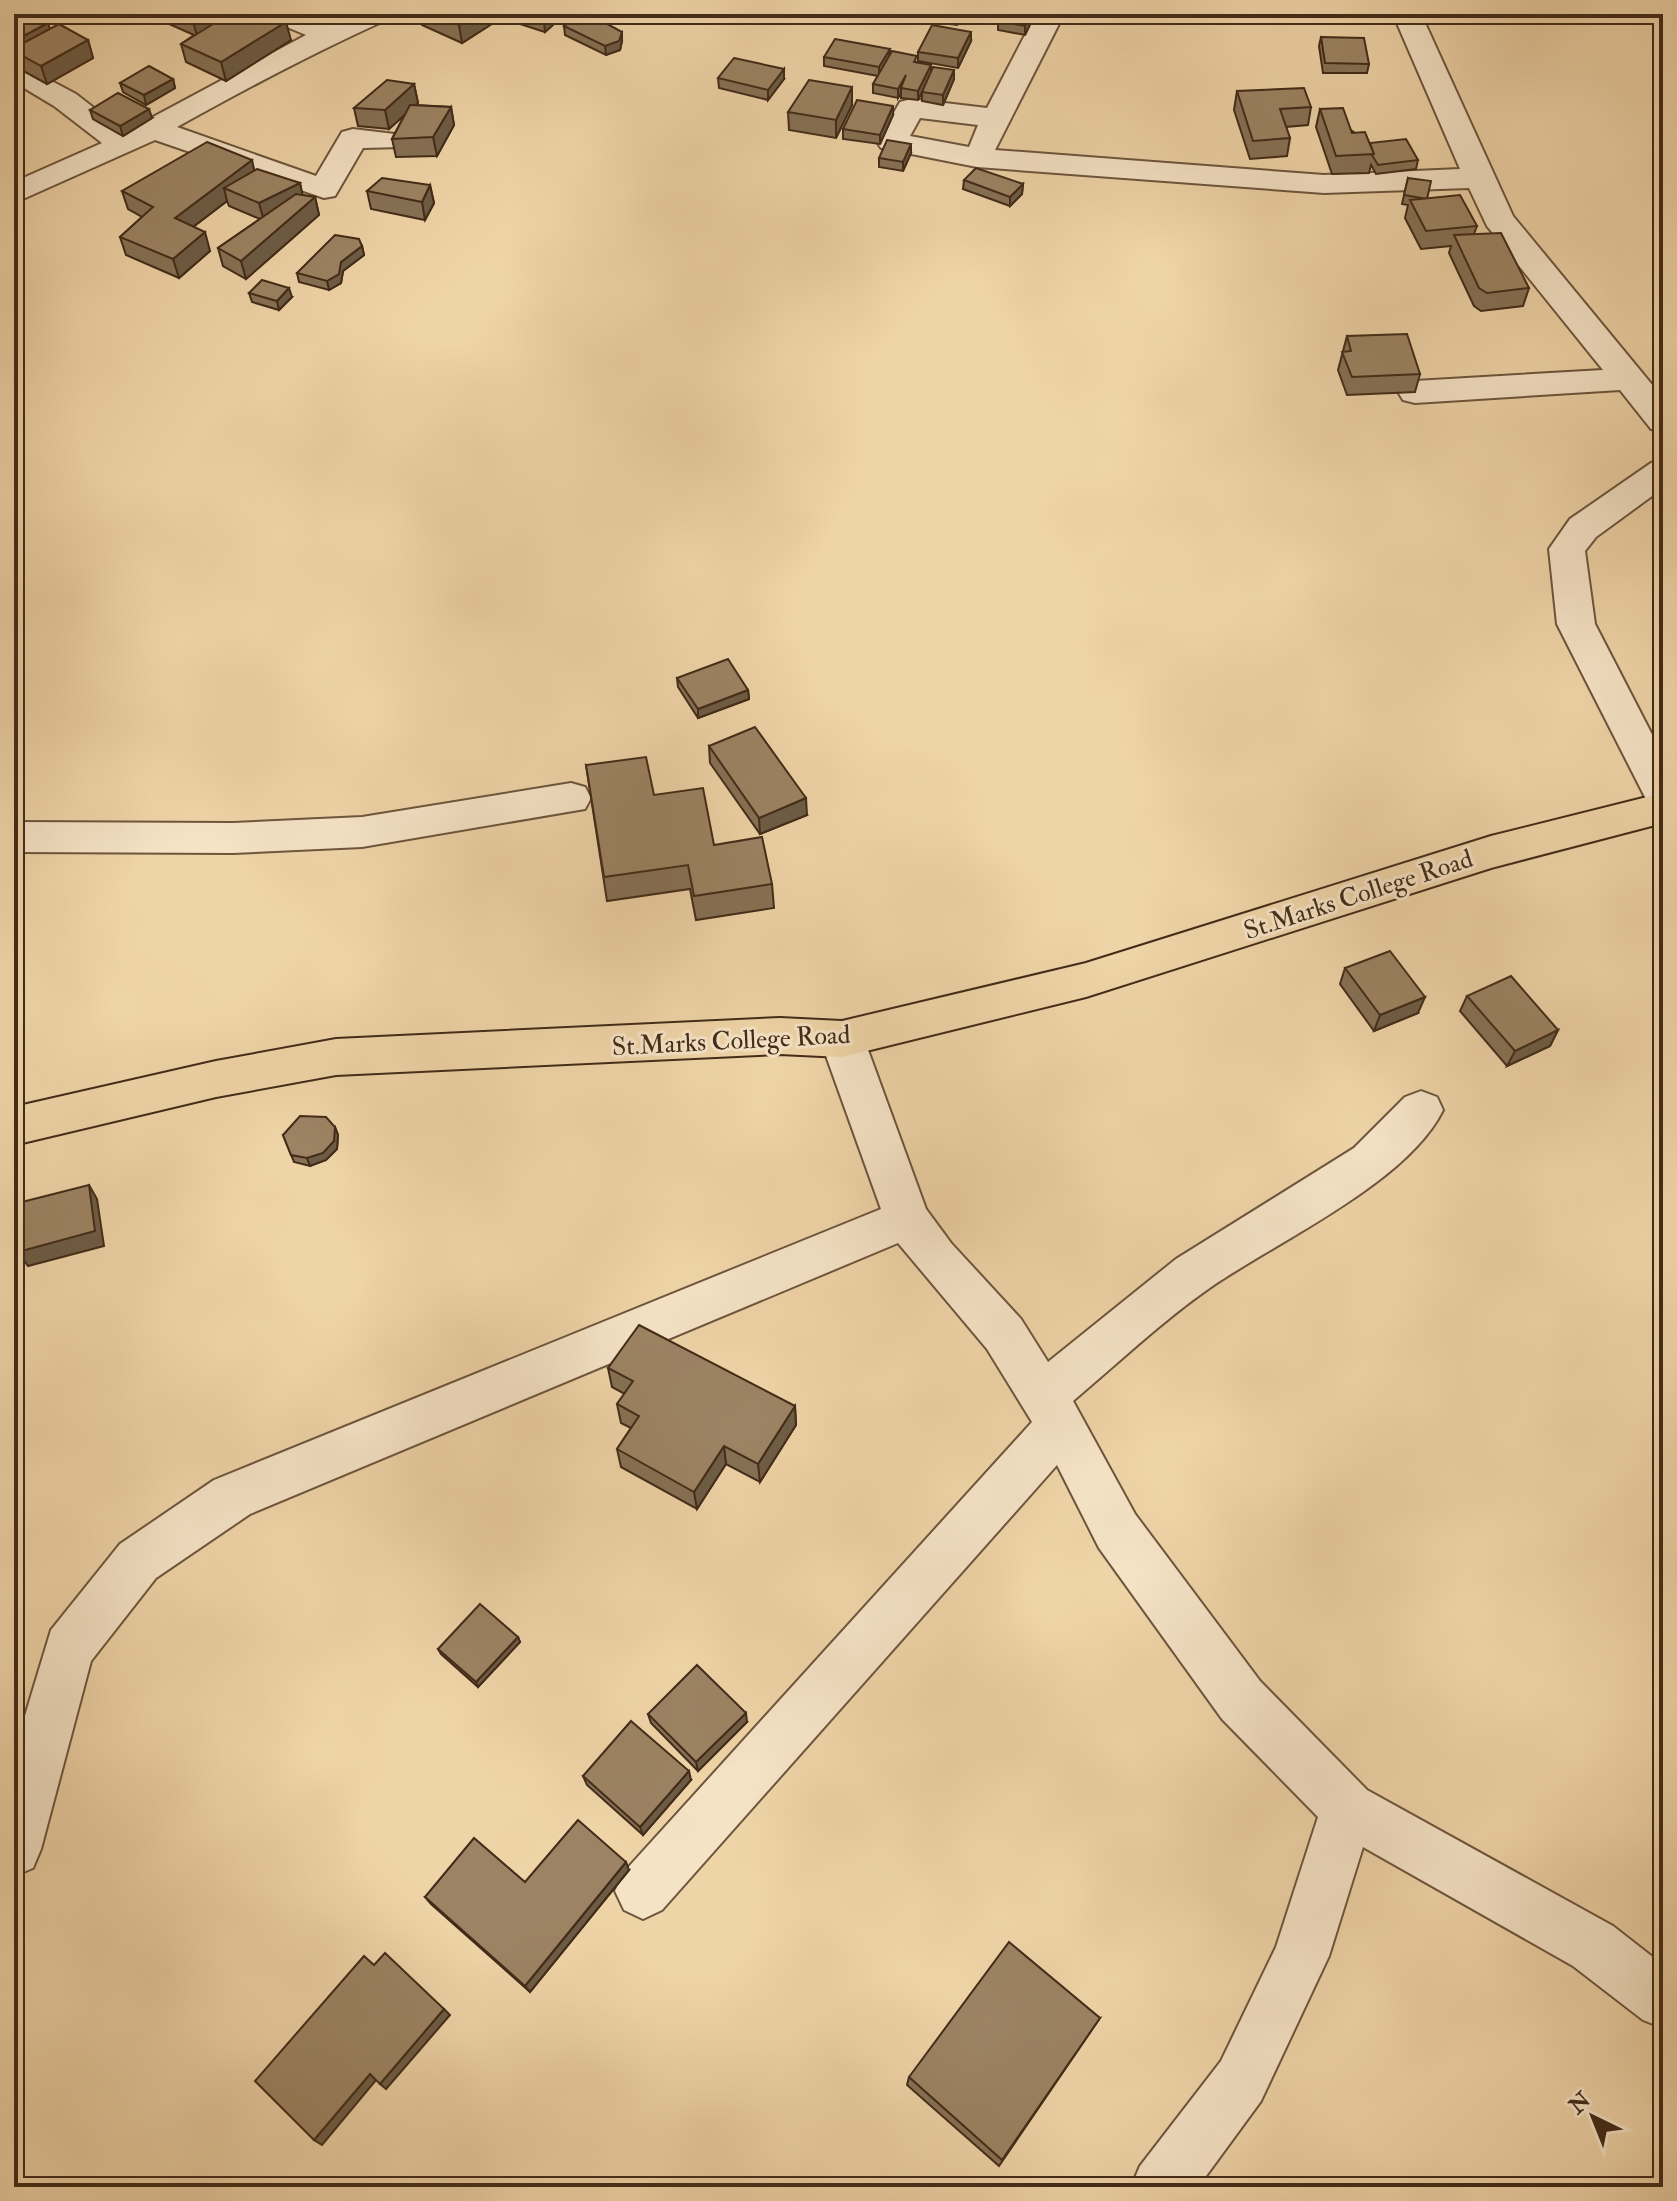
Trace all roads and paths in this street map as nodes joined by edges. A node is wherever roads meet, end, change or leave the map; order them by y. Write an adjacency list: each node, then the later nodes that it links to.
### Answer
1 (280, 14): 5 (street)
2 (376, 14): 5 (street)
3 (1050, 14): 7 (street)
4 (1407, 14): 12 (street)
5 (334, 36): 8 (street)
6 (14, 70): 10 (street)
7 (996, 118): 11 (street); 11 (street)
8 (154, 129): 9 (street); 10 (street)
9 (392, 141)
10 (123, 145): 13 (street)
11 (977, 158): 12 (street)
12 (1478, 178): 14 (street)
13 (14, 194)
14 (1628, 379): 15 (street); 16 (street)
15 (1415, 392)
16 (1663, 421)
17 (1663, 471): 18 (street)
18 (1663, 794)
19 (571, 798): 21 (street)
20 (1663, 808): 22 (main road, St.Marks College Road)
21 (14, 837)
22 (842, 1039): 24 (main road, St.Marks College Road); 25 (street)
23 (1421, 1110): 26 (street)
24 (14, 1126)
25 (907, 1219): 26 (street); 28 (street)
26 (1052, 1410): 27 (street); 29 (street)
27 (1348, 1809): 30 (street); 31 (street)
28 (14, 1849)
29 (643, 1891)
30 (1663, 2000)
31 (1161, 2187)

